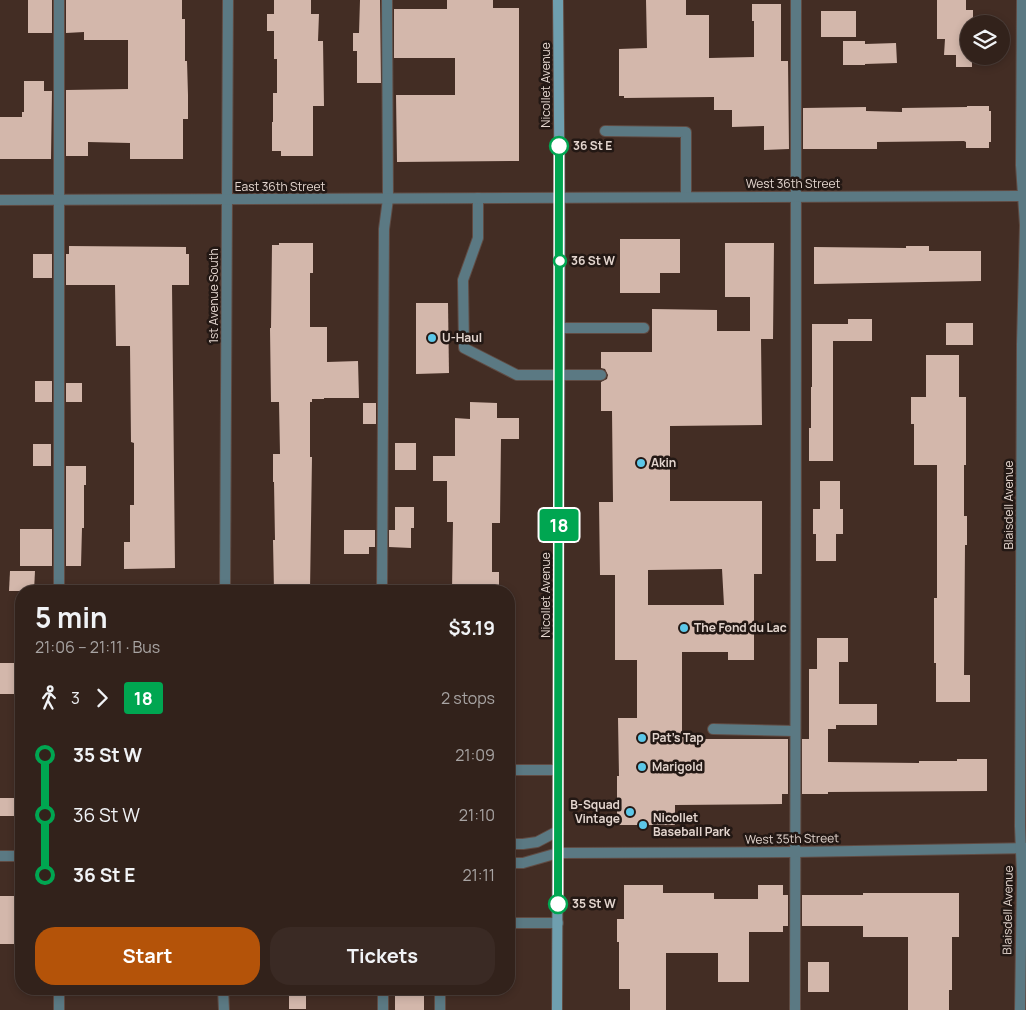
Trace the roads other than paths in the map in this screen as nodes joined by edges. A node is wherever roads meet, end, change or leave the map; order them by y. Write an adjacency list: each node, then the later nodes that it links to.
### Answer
1 (59, 0): 16 (street)
2 (228, 0): 13 (street, 1st Avenue South)
3 (387, 0): 14 (street)
4 (558, 0): 10 (main road, Nicollet Avenue)
5 (796, 0): 8 (street)
6 (1022, 0): 9 (street, Blaisdell Avenue)
7 (605, 131): 11 (street)
8 (797, 196): 9 (street, West 36th Street); 11 (street, West 36th Street); 25 (street)
9 (1024, 196): 30 (street, Blaisdell Avenue)
10 (560, 197): 11 (street, West 36th Street); 12 (street, East 36th Street); 17 (main road, Nicollet Avenue)
11 (686, 197)
12 (478, 198): 14 (street, East 36th Street); 19 (street)
13 (227, 199): 14 (street, East 36th Street); 16 (street, East 36th Street); 22 (street, 1st Avenue South)
14 (388, 199): 23 (street)
15 (0, 200): 16 (street, East 36th Street)
16 (60, 200): 21 (street)
17 (559, 328): 18 (street); 19 (main road, Nicollet Avenue)
18 (644, 328)
19 (559, 374): 20 (street); 27 (main road, Nicollet Avenue)
20 (601, 374)
21 (59, 585)
22 (224, 585)
23 (382, 585)
24 (713, 729): 25 (street)
25 (794, 731): 31 (street)
26 (515, 770): 27 (street)
27 (558, 770): 28 (main road, Nicollet Avenue)
28 (558, 831): 29 (street); 32 (main road, Nicollet Avenue)
29 (515, 844)
30 (1024, 848): 31 (street, West 35th Street); 48 (street, Blaisdell Avenue)
31 (795, 852): 32 (street, West 35th Street); 47 (street)
32 (558, 853): 35 (street, West 35th Street); 37 (main road, Nicollet Avenue)
33 (0, 856): 34 (street)
34 (15, 856)
35 (515, 863)
36 (515, 923): 37 (street)
37 (558, 923): 46 (main road, Nicollet Avenue)
38 (59, 995): 42 (street)
39 (223, 995): 43 (street)
40 (383, 995): 44 (street)
41 (440, 995): 45 (street)
42 (59, 1010)
43 (224, 1010)
44 (383, 1010)
45 (440, 1010)
46 (557, 1010)
47 (795, 1010)
48 (1020, 1010)

